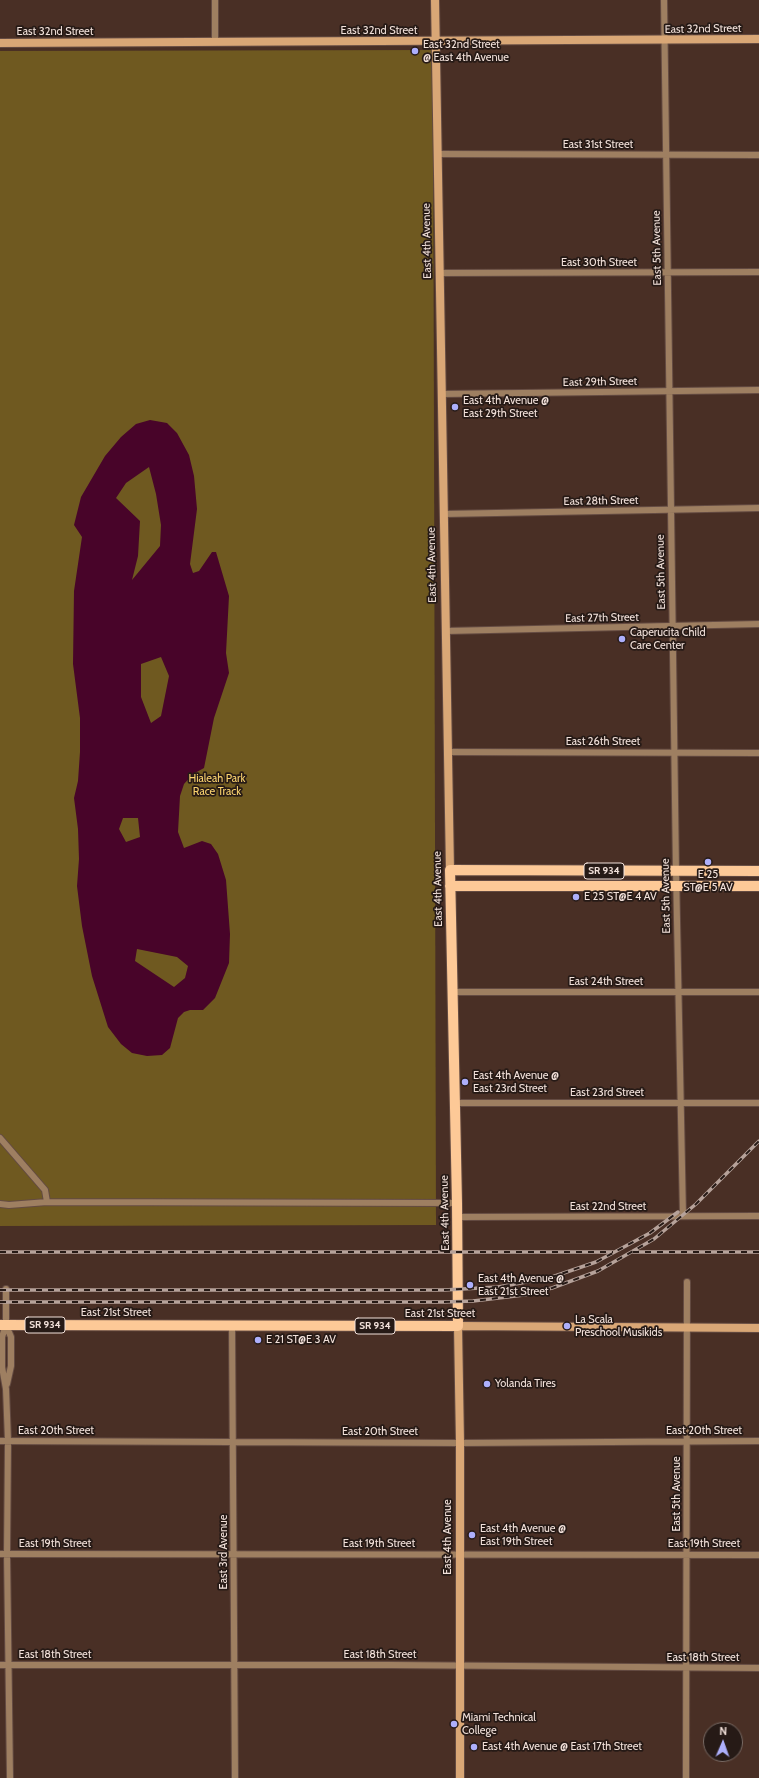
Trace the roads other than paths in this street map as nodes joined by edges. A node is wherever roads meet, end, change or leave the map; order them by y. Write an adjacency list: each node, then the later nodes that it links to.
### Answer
1 (215, 0): 6 (street)
2 (435, 0): 7 (main road, East 4th Avenue)
3 (664, 0): 5 (street, East 5th Avenue)
4 (759, 39): 5 (main road, East 32nd Street)
5 (664, 40): 7 (main road, East 32nd Street); 10 (street, East 5th Avenue)
6 (215, 42): 7 (main road, East 32nd Street); 8 (main road, East 32nd Street)
7 (435, 42): 9 (main road, East 4th Avenue)
8 (0, 43)
9 (438, 154): 10 (street, East 31st Street); 13 (main road, East 4th Avenue)
10 (666, 155): 11 (street, East 31st Street); 14 (street, East 5th Avenue)
11 (759, 155)
12 (759, 272): 14 (street, East 30th Street)
13 (439, 273): 14 (street, East 30th Street); 17 (main road, East 4th Avenue)
14 (667, 273): 16 (street, East 5th Avenue)
15 (759, 390): 16 (street, East 29th Street)
16 (668, 391): 17 (street, East 29th Street); 19 (street, East 5th Avenue)
17 (442, 394): 20 (main road, East 4th Avenue)
18 (759, 508): 19 (street, East 28th Street)
19 (670, 509): 20 (street, East 28th Street); 22 (street, East 5th Avenue)
20 (444, 514): 23 (main road, East 4th Avenue)
21 (759, 624): 22 (street, East 27th Street)
22 (672, 626): 23 (street, East 27th Street); 25 (street, East 5th Avenue)
23 (445, 631): 24 (main road, East 4th Avenue)
24 (447, 752): 25 (street, East 26th Street); 27 (main road, East 4th Avenue)
25 (675, 752): 26 (street, East 26th Street); 28 (street, East 5th Avenue)
26 (759, 753)
27 (450, 870): 28 (main road, SR 934); 30 (main road, East 4th Avenue)
28 (676, 871): 29 (main road, SR 934); 31 (street, East 5th Avenue)
29 (759, 871)
30 (450, 886): 31 (main road, SR 934); 33 (main road, East 4th Avenue)
31 (676, 886): 32 (main road, SR 934); 34 (street, East 5th Avenue)
32 (759, 886)
33 (453, 992): 34 (street, East 24th Street); 36 (main road, East 4th Avenue)
34 (678, 992): 35 (street, East 24th Street); 38 (street, East 5th Avenue)
35 (759, 992)
36 (455, 1103): 38 (street, East 23rd Street); 41 (main road, East 4th Avenue)
37 (759, 1103): 38 (street, East 23rd Street)
38 (682, 1104): 43 (street, East 5th Avenue)
39 (0, 1138): 40 (street)
40 (46, 1202): 41 (street); 42 (street)
41 (457, 1203): 45 (main road, East 4th Avenue)
42 (0, 1204)
43 (683, 1216): 44 (street, East 22nd Street); 45 (street, East 22nd Street)
44 (759, 1216)
45 (457, 1217): 50 (main road, East 4th Avenue)
46 (687, 1282): 51 (street, East 5th Avenue)
47 (6, 1289): 48 (street)
48 (3, 1325): 49 (main road, East 21st Street / SR 934); 53 (street); 54 (street)
49 (232, 1325): 50 (main road, East 21st Street / SR 934); 59 (street, East 3rd Avenue)
50 (458, 1326): 51 (main road, East 21st Street); 60 (main road, East 4th Avenue)
51 (687, 1327): 52 (main road, East 21st Street); 57 (street, East 5th Avenue)
52 (759, 1328)
53 (1, 1347): 54 (street)
54 (6, 1389): 56 (street)
55 (0, 1441): 56 (street, East 20th Street)
56 (8, 1441): 59 (street, East 20th Street); 62 (street)
57 (686, 1441): 58 (street, East 20th Street); 60 (street, East 20th Street); 65 (street, East 5th Avenue)
58 (759, 1441)
59 (233, 1442): 60 (street, East 20th Street); 63 (street, East 3rd Avenue)
60 (460, 1443): 64 (main road, East 4th Avenue)
61 (0, 1554): 62 (street, East 19th Street)
62 (7, 1554): 63 (street, East 19th Street); 68 (street)
63 (234, 1554): 64 (street, East 19th Street); 69 (street, East 3rd Avenue)
64 (460, 1554): 65 (street, East 19th Street); 70 (main road, East 4th Avenue)
65 (687, 1554): 66 (street, East 19th Street); 71 (street, East 5th Avenue)
66 (759, 1554)
67 (0, 1665): 68 (street, East 18th Street)
68 (8, 1665): 69 (street, East 18th Street); 73 (street)
69 (234, 1665): 70 (street, East 18th Street); 74 (street, East 3rd Avenue)
70 (460, 1666): 71 (street, East 18th Street); 75 (main road, East 4th Avenue)
71 (687, 1668): 72 (street, East 18th Street); 76 (street, East 5th Avenue)
72 (759, 1668)
73 (10, 1778)
74 (235, 1778)
75 (460, 1778)
76 (686, 1778)

